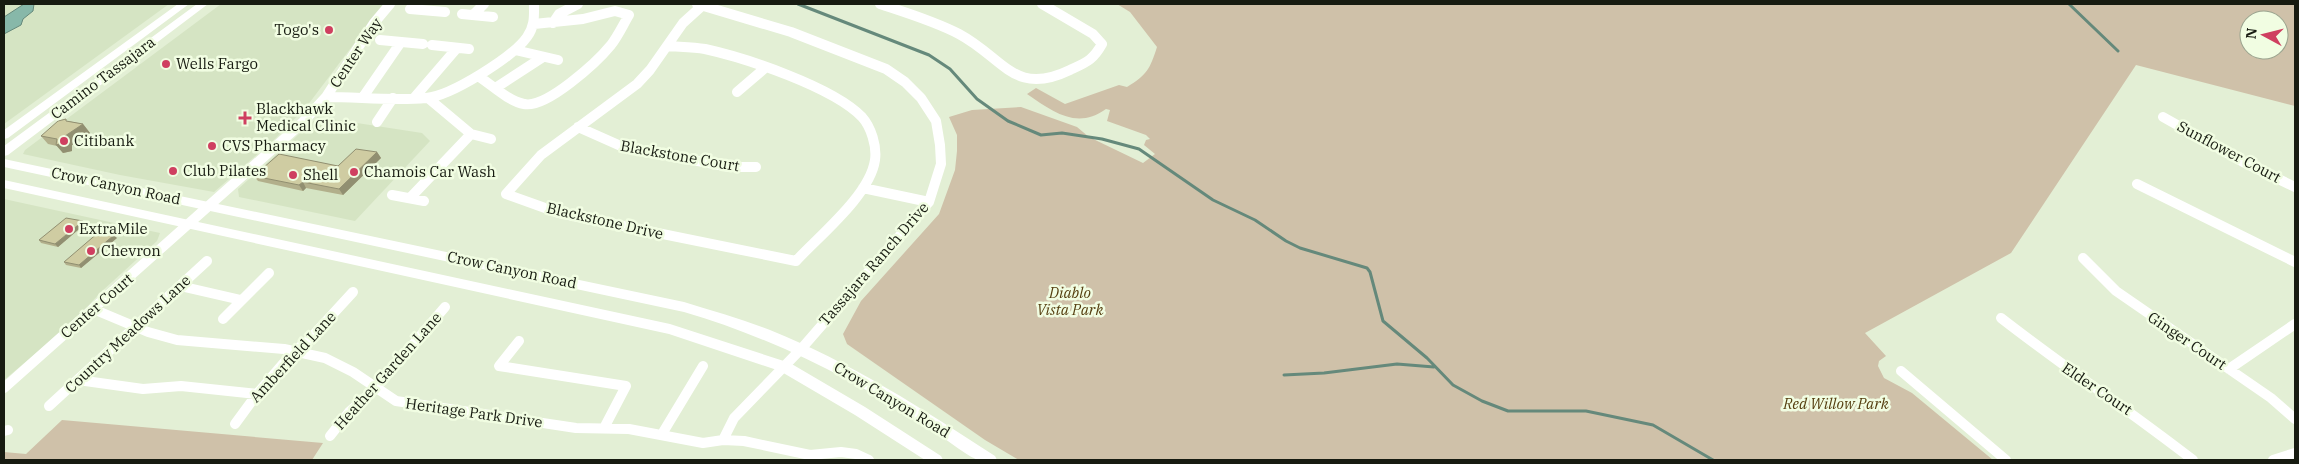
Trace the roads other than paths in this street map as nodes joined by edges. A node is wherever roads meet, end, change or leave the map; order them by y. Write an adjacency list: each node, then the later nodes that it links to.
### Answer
1 (184, 4): 39 (main road, Camino Tassajara)
2 (203, 4): 41 (main road, Camino Tassajara)
3 (390, 4): 30 (street, Center Way)
4 (484, 4): 14 (street)
5 (534, 4): 17 (street)
6 (578, 4): 16 (street)
7 (701, 4): 20 (street, Blackstone Drive); 51 (street, Tassajara Ranch Drive)
8 (880, 4): 9 (street)
9 (1042, 4)
10 (425, 7): 11 (street); 12 (street)
11 (410, 9)
12 (445, 12)
13 (462, 14): 14 (street)
14 (473, 15): 15 (street)
15 (493, 17)
16 (553, 23): 17 (street); 28 (street)
17 (534, 24): 23 (street)
18 (380, 40): 19 (street)
19 (401, 42): 21 (street); 31 (street)
20 (667, 46): 26 (street, Blackstone Drive); 37 (street, Blackstone Drive)
21 (457, 48): 22 (street); 33 (street)
22 (469, 49)
23 (516, 50): 24 (street); 27 (street)
24 (543, 57): 25 (street); 28 (street)
25 (558, 60)
26 (765, 68): 29 (street); 47 (street, Blackstone Drive)
27 (478, 76): 28 (street); 34 (street)
28 (496, 87)
29 (737, 92)
30 (326, 97): 31 (street); 52 (street, Center Way)
31 (363, 97): 32 (street)
32 (393, 98): 33 (street); 36 (street)
33 (414, 98): 34 (street)
34 (428, 98): 38 (street)
35 (2163, 117): 46 (street, Sunflower Court)
36 (377, 122)
37 (578, 127): 43 (street, Blackstone Court); 47 (street, Blackstone Drive)
38 (471, 134): 40 (street); 49 (street)
39 (4, 135)
40 (491, 139)
41 (4, 152)
42 (4, 163): 52 (main road, Crow Canyon Road)
43 (756, 167)
44 (4, 184): 53 (main road, Crow Canyon Road)
45 (2137, 184): 56 (street)
46 (2295, 187)
47 (863, 188): 51 (street)
48 (392, 195): 49 (street)
49 (410, 198): 50 (street)
50 (424, 201)
51 (929, 202): 68 (street, Tassajara Ranch Drive)
52 (210, 205): 53 (street, Center Way); 68 (main road, Crow Canyon Road)
53 (189, 224): 62 (street, Center Court); 71 (main road, Crow Canyon Road)
54 (2083, 258): 72 (street, Ginger Court)
55 (207, 261): 58 (street, Country Meadows Lane)
56 (2295, 262)
57 (269, 273): 60 (street)
58 (180, 286): 60 (street); 66 (street, Country Meadows Lane)
59 (353, 292): 69 (street, Amberfield Lane)
60 (241, 300): 64 (street)
61 (445, 307): 76 (street, Heather Garden Lane)
62 (93, 309): 66 (street, Heritage Park Drive); 75 (street, Center Court)
63 (2001, 318): 90 (street, Elder Court)
64 (223, 319)
65 (2295, 324): 72 (street)
66 (135, 327): 69 (street, Heritage Park Drive); 74 (street, Country Meadows Lane)
67 (519, 341): 81 (street)
68 (802, 348): 71 (street, Tassajara Ranch Drive); 88 (main road, Crow Canyon Road)
69 (294, 351): 76 (street, Heritage Park Drive); 77 (street, Amberfield Lane)
70 (703, 366): 82 (street)
71 (785, 367): 84 (street, Tassajara Ranch Drive); 87 (main road, Crow Canyon Road)
72 (2229, 369): 79 (street, Ginger Court)
73 (1901, 371): 89 (street)
74 (78, 380): 77 (street); 78 (street, Country Meadows Lane)
75 (4, 388)
76 (375, 389): 81 (street, Heritage Park Drive); 83 (street, Heather Garden Lane)
77 (257, 394): 80 (street, Amberfield Lane)
78 (49, 406)
79 (2295, 419)
80 (235, 424)
81 (604, 428): 82 (street, Heritage Park Drive)
82 (662, 434): 84 (street, Heritage Park Drive)
83 (330, 436)
84 (723, 440): 86 (street, Heritage Park Drive)
85 (2295, 453): 91 (street)
86 (869, 460)
87 (936, 460)
88 (990, 460)
89 (2006, 460)
90 (2193, 460)
91 (2273, 460)

